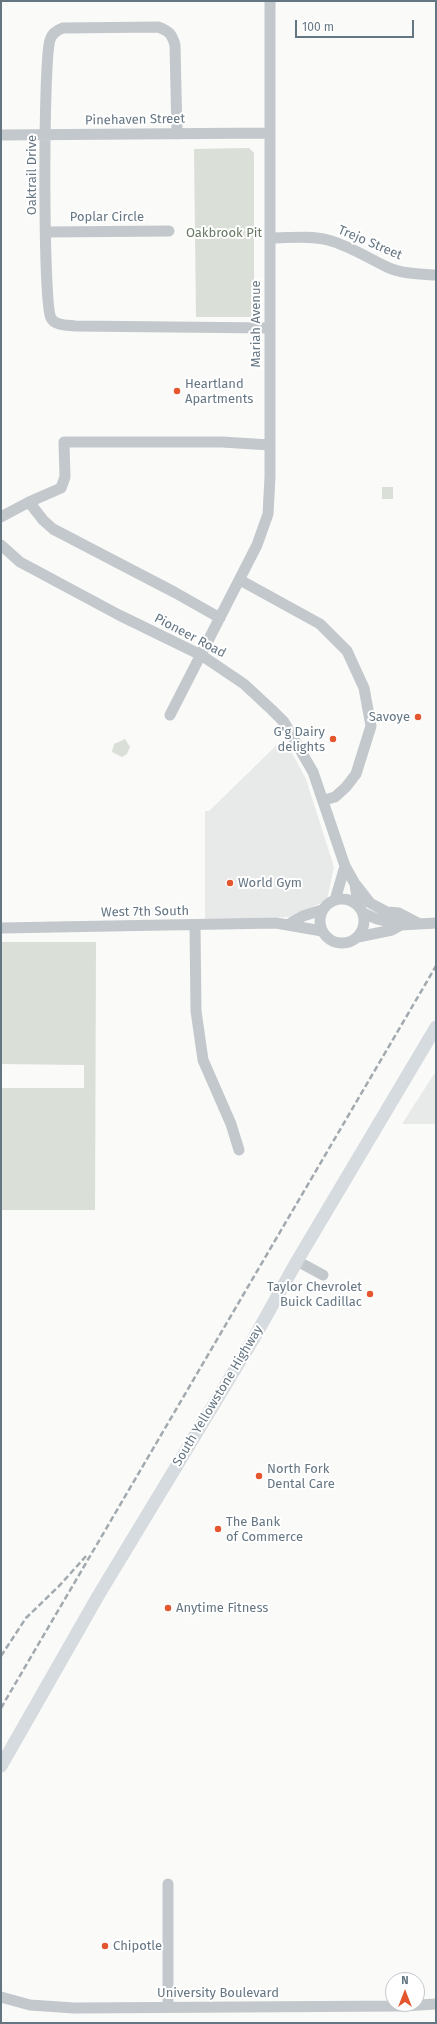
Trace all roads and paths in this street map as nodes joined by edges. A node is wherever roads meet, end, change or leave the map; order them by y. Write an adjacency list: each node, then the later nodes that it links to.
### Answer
1 (270, 1): 2 (street, Mariah Avenue)
2 (270, 133): 3 (street, Pinehaven Street); 8 (street, Mariah Avenue)
3 (177, 134): 5 (street, Pinehaven Street); 5 (street, Oaktrail Drive)
4 (1, 135): 5 (street, Pinehaven Street)
5 (46, 135): 7 (street, Oaktrail Drive)
6 (169, 230): 7 (street, Poplar Circle)
7 (46, 232): 10 (street, Oaktrail Drive)
8 (270, 238): 9 (street, Trejo Street); 10 (street, Mariah Avenue)
9 (436, 275)
10 (270, 328): 11 (street, Mariah Avenue)
11 (270, 445): 12 (street); 15 (street, Mariah Avenue)
12 (28, 502): 13 (street); 16 (street)
13 (1, 517)
14 (1, 545): 17 (street, Pioneer Road)
15 (240, 580): 16 (street, Mariah Avenue); 19 (street)
16 (220, 618): 17 (street, Mariah Avenue)
17 (201, 655): 18 (street, Mariah Avenue); 19 (street, Pioneer Road)
18 (170, 715)
19 (324, 800): 20 (street, Pioneer Road)
20 (344, 866): 21 (street, Pioneer Road); 22 (street)
21 (355, 884): 23 (street, Pioneer Road); 25 (street)
22 (334, 900): 23 (street); 24 (street)
23 (360, 909): 28 (street); 32 (street)
24 (322, 910): 27 (street, West 7th South); 31 (street)
25 (418, 923): 26 (street); 28 (street)
26 (436, 923)
27 (288, 924): 29 (street, West 7th South); 31 (street, West 7th South)
28 (401, 924): 32 (street)
29 (195, 925): 30 (street, West 7th South); 34 (street)
30 (1, 928)
31 (322, 931): 32 (street)
32 (358, 937)
33 (436, 1027): 35 (main road, South Yellowstone Highway)
34 (238, 1150)
35 (297, 1261): 36 (street); 37 (main road, South Yellowstone Highway)
36 (323, 1275)
37 (1, 1766)
38 (168, 1884): 41 (street)
39 (1, 1997): 41 (street, University Boulevard)
40 (436, 2004): 41 (street, University Boulevard)
41 (168, 2007)

